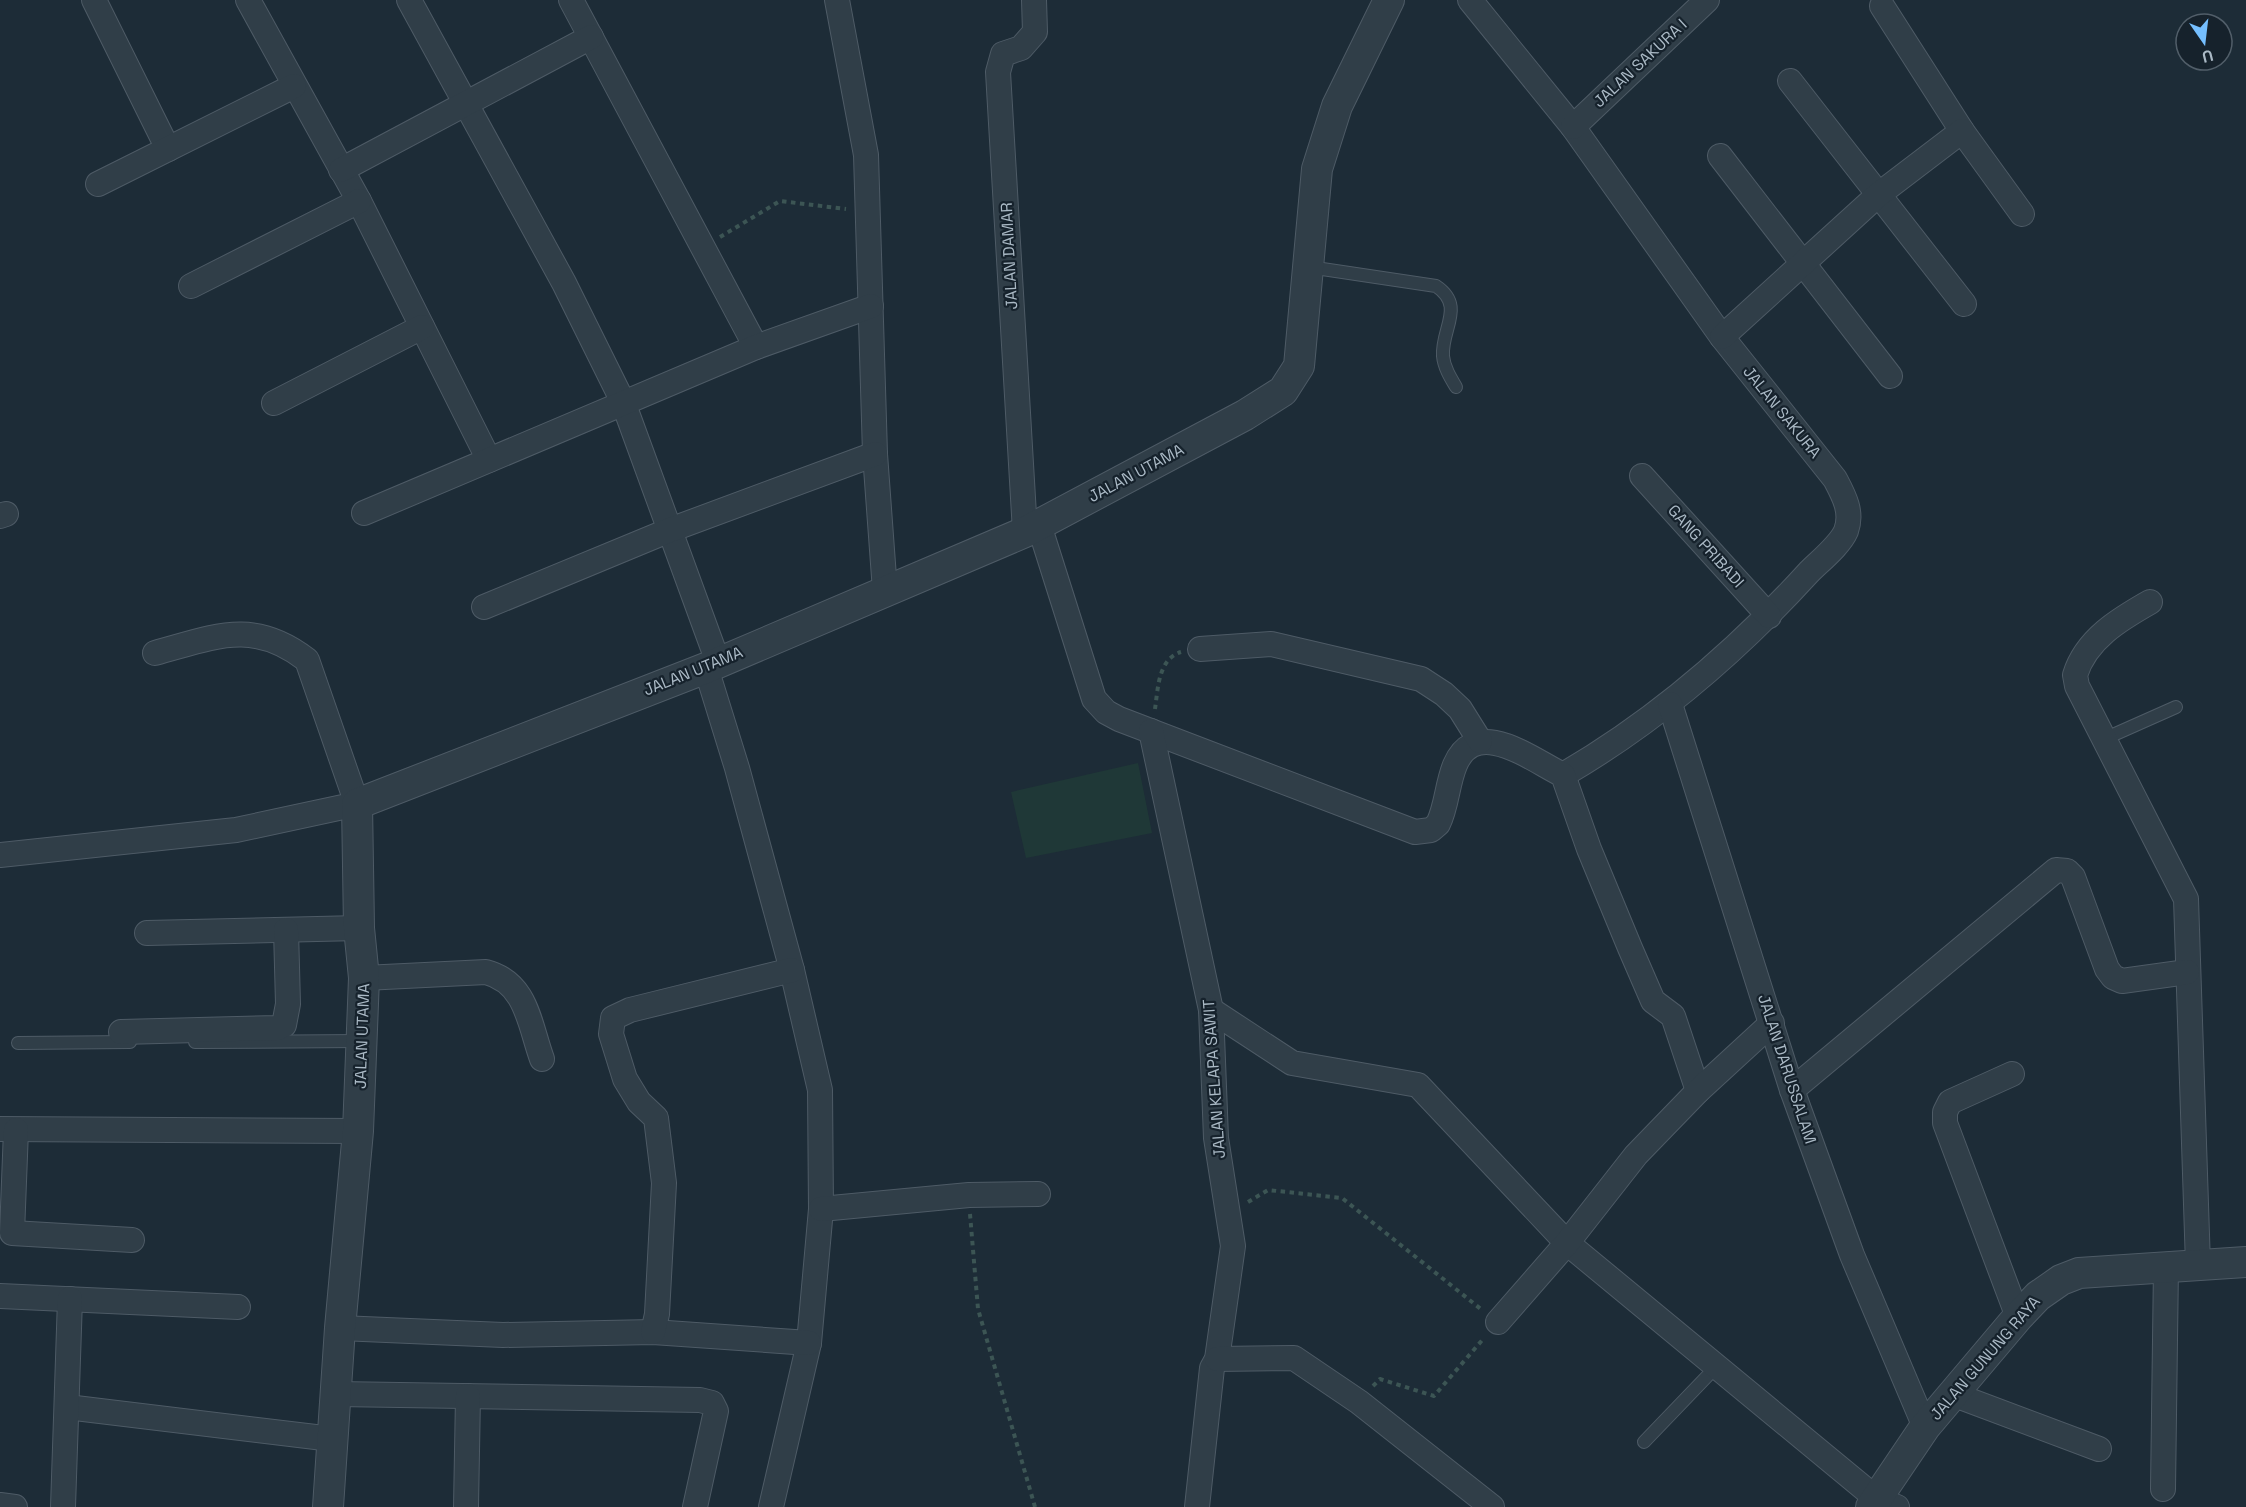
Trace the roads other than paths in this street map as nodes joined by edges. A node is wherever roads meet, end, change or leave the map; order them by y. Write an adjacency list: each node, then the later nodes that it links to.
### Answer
1 (94, 0): 17 (street)
2 (249, 0): 13 (street)
3 (409, 0): 14 (street)
4 (571, 0): 11 (street)
5 (837, 0): 28 (street)
6 (1034, 0): 40 (street, JALAN DAMAR)
7 (1389, 0): 25 (street, JALAN UTAMA)
8 (1470, 0): 15 (street, JALAN SAKURA)
9 (1707, 0): 15 (street, JALAN SAKURA I)
10 (1882, 6): 16 (street)
11 (591, 37): 14 (street); 31 (street)
12 (1790, 81): 21 (street)
13 (294, 86): 17 (street); 19 (street)
14 (465, 105): 19 (street); 34 (street)
15 (1573, 127): 30 (street, JALAN SAKURA)
16 (1962, 131): 21 (street); 23 (street)
17 (168, 149): 20 (street)
18 (1720, 156): 24 (street)
19 (341, 170): 22 (street)
20 (98, 184)
21 (1878, 195): 24 (street); 27 (street)
22 (359, 201): 26 (street); 29 (street)
23 (2022, 214)
24 (1805, 263): 30 (street); 32 (street)
25 (1309, 267): 33 (lane); 40 (street, JALAN UTAMA)
26 (190, 286)
27 (1964, 304)
28 (871, 306): 31 (street); 36 (street)
29 (422, 327): 35 (street); 37 (street)
30 (1722, 338): 45 (street, JALAN SAKURA)
31 (756, 347): 34 (street)
32 (1890, 376)
33 (1456, 387)
34 (623, 402): 37 (street); 41 (street)
35 (274, 403)
36 (875, 454): 41 (street); 42 (street)
37 (489, 460): 39 (street)
38 (1642, 476): 45 (street, GANG PRIBADI)
39 (364, 513)
40 (1032, 529): 42 (street, JALAN UTAMA); 51 (street)
41 (670, 530): 44 (street); 48 (street)
42 (885, 591): 48 (street, JALAN UTAMA)
43 (2150, 602): 52 (street)
44 (484, 607)
45 (1769, 616): 49 (street, JALAN SAKURA)
46 (1200, 649): 53 (street)
47 (155, 653): 55 (street)
48 (712, 665): 55 (street, JALAN UTAMA); 60 (street)
49 (1670, 704): 54 (street, JALAN SAKURA); 64 (street, JALAN DARUSSALAM)
50 (2176, 706): 52 (lane)
51 (1151, 731): 53 (street); 63 (street, JALAN KELAPA SAWIT)
52 (2104, 739): 61 (street)
53 (1480, 741): 54 (street)
54 (1563, 775): 71 (street)
55 (357, 804): 56 (street); 57 (street, JALAN UTAMA)
56 (0, 855)
57 (359, 928): 58 (street); 62 (street, JALAN UTAMA)
58 (286, 930): 59 (street); 65 (street)
59 (147, 933)
60 (792, 970): 75 (street); 87 (street)
61 (2187, 972): 70 (street); 79 (street)
62 (364, 978): 66 (street, JALAN UTAMA); 68 (street)
63 (1211, 1010): 77 (street); 89 (street, JALAN KELAPA SAWIT)
64 (1772, 1023): 70 (street, JALAN DARUSSALAM); 71 (street)
65 (121, 1032)
66 (362, 1041): 67 (lane); 73 (street, JALAN UTAMA)
67 (18, 1043)
68 (542, 1059)
69 (2012, 1074): 84 (street)
70 (1792, 1090): 95 (street, JALAN DARUSSALAM)
71 (1698, 1091): 77 (street)
72 (8, 1130): 73 (street); 76 (street)
73 (358, 1131): 86 (street, JALAN UTAMA)
74 (1038, 1194): 75 (street)
75 (821, 1209): 88 (street)
76 (132, 1240)
77 (1567, 1244): 85 (street); 90 (street)
78 (2246, 1262): 79 (street, JALAN GUNUNG RAYA)
79 (2198, 1265): 80 (street, JALAN GUNUNG RAYA)
80 (2166, 1266): 84 (street, JALAN GUNUNG RAYA); 99 (street)
81 (0, 1296): 82 (street)
82 (70, 1299): 83 (street); 94 (street)
83 (238, 1307)
84 (2018, 1317): 92 (street, JALAN GUNUNG RAYA)
85 (1498, 1322)
86 (340, 1328): 87 (street); 91 (street, JALAN UTAMA)
87 (653, 1332): 88 (street)
88 (809, 1344): 107 (street)
89 (1217, 1359): 108 (street, JALAN KELAPA SAWIT); 109 (street)
90 (1717, 1366): 97 (lane); 100 (street)
91 (337, 1394): 93 (street); 96 (street, JALAN UTAMA)
92 (1955, 1395): 95 (street, JALAN GUNUNG RAYA); 98 (street)
93 (468, 1396): 105 (street); 106 (street)
94 (67, 1407): 96 (street); 103 (street)
95 (1925, 1427): 100 (street, JALAN GUNUNG RAYA)
96 (332, 1439): 104 (street, JALAN UTAMA)
97 (1644, 1442)
98 (2099, 1449)
99 (2163, 1489)
100 (1882, 1504)
101 (0, 1505): 102 (street)
102 (15, 1507)
103 (63, 1507)
104 (328, 1507)
105 (466, 1507)
106 (695, 1507)
107 (771, 1507)
108 (1197, 1507)
109 (1492, 1507)

